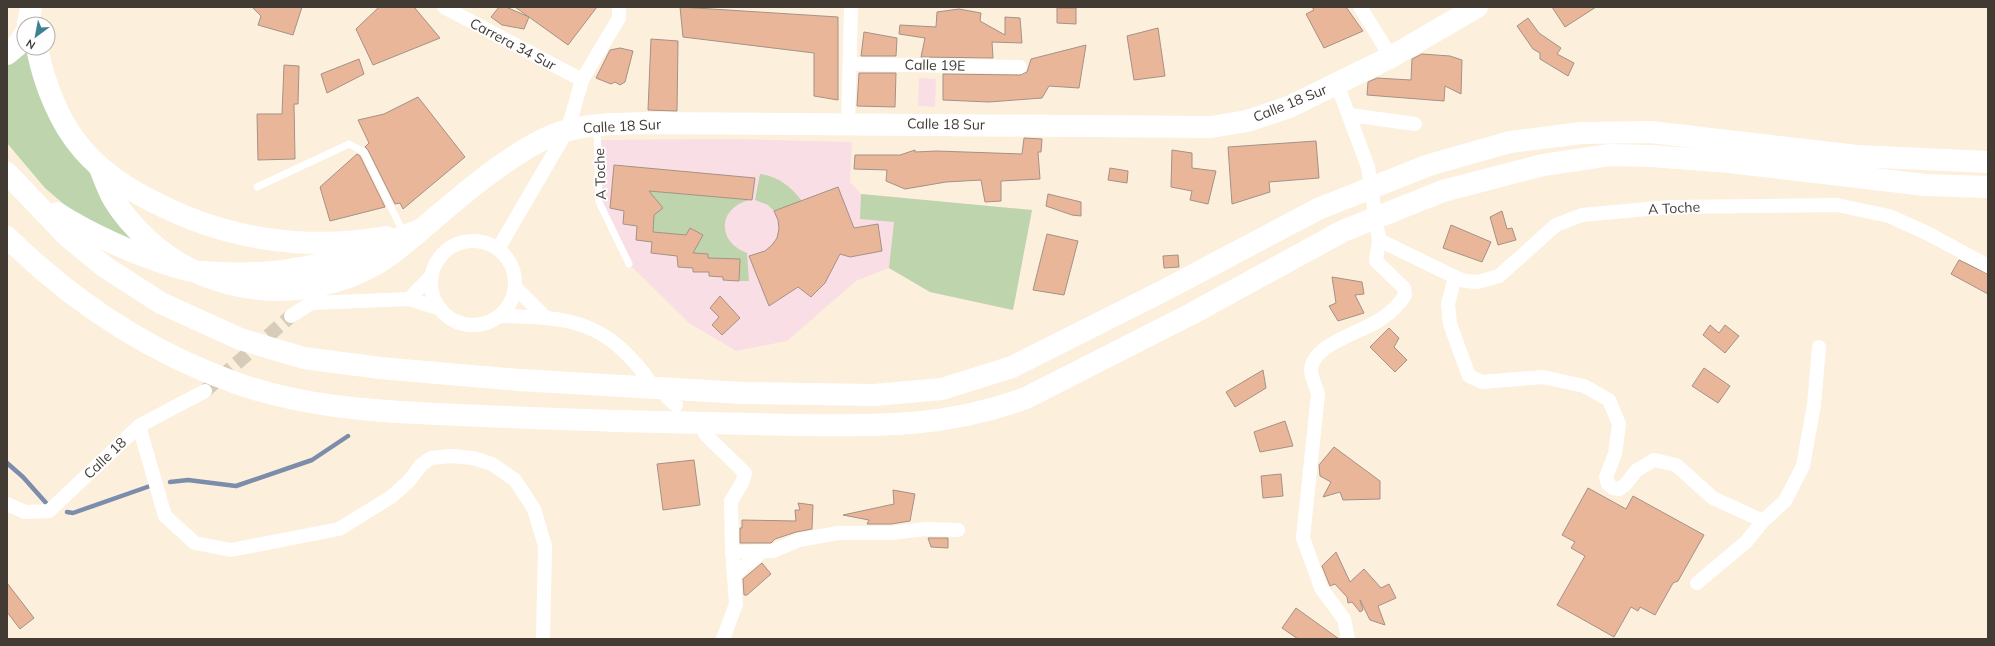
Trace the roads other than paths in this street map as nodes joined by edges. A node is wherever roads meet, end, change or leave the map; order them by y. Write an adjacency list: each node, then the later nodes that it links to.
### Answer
1 (444, 7): 12 (street, Carrera 34 Sur)
2 (620, 7): 12 (street)
3 (851, 7): 10 (street)
4 (1360, 7): 9 (street)
5 (1477, 7): 9 (main road, Calle 18 Sur)
6 (16, 46): 7 (main road)
7 (7, 54)
8 (39, 56): 20 (main road)
9 (1391, 56): 13 (main road, Calle 18 Sur)
10 (850, 64): 11 (street, Calle 19E); 15 (street)
11 (1020, 67)
12 (582, 80): 18 (street)
13 (1337, 84): 14 (street); 15 (main road, Calle 18 Sur)
14 (1350, 115): 16 (street); 26 (street)
15 (848, 123): 17 (main road, Calle 18 Sur)
16 (1415, 124)
17 (597, 126): 18 (main road, Calle 18 Sur); 28 (lane, A Toche)
18 (568, 129): 24 (main road, Calle 18 Sur); 27 (street)
19 (1988, 162): 21 (main road)
20 (100, 168): 24 (main road); 30 (main road)
21 (10, 177): 30 (main road)
22 (1988, 187): 25 (main road)
23 (257, 188): 24 (lane)
24 (412, 232): 30 (main road); 31 (main road)
25 (7, 237)
26 (1379, 240): 33 (street, A Toche); 55 (street)
27 (498, 249): 32 (street); 34 (street)
28 (629, 264)
29 (1988, 266): 33 (street, A Toche)
30 (193, 271): 31 (main road)
31 (355, 275): 36 (street)
32 (432, 275): 35 (street); 37 (street)
33 (1455, 277): 47 (street)
34 (515, 287): 39 (street); 40 (street)
35 (409, 299): 36 (street); 37 (street)
36 (312, 303): 38 (street)
37 (440, 309): 39 (street)
38 (291, 316)
39 (500, 316): 40 (street)
40 (544, 316): 42 (street)
41 (1819, 347): 47 (street)
42 (648, 380)
43 (205, 391): 44 (street, Calle 18)
44 (139, 426): 46 (street, Calle 18); 53 (street)
45 (705, 434): 49 (street)
46 (7, 504)
47 (1763, 521): 52 (street)
48 (958, 530): 50 (street)
49 (732, 552): 50 (street); 51 (street)
50 (762, 552): 51 (street)
51 (734, 575): 54 (street)
52 (1698, 583)
53 (543, 639)
54 (723, 639)
55 (1348, 639)

